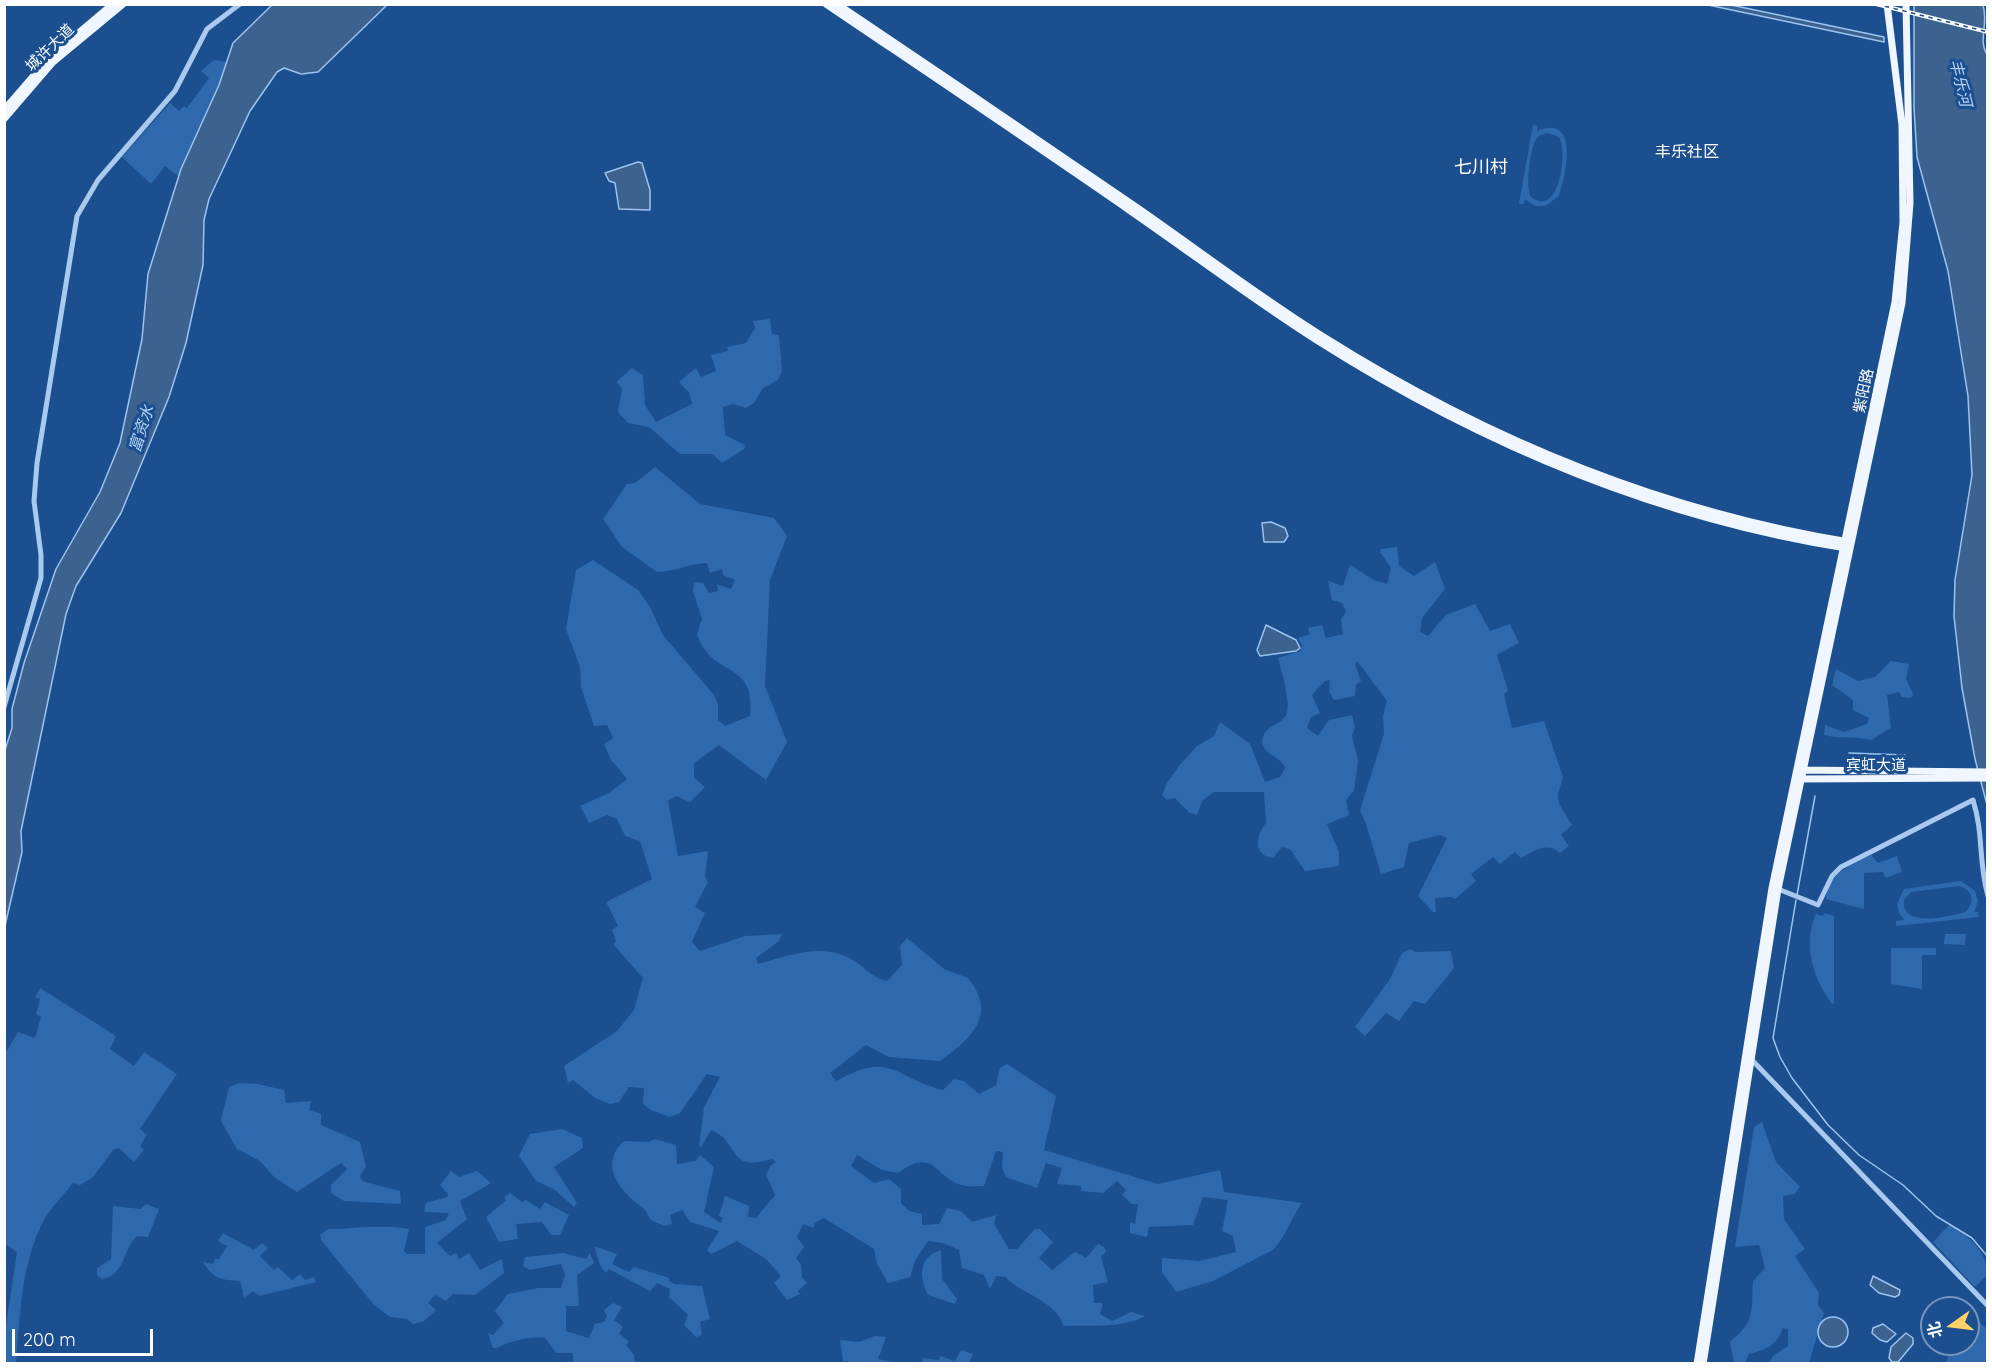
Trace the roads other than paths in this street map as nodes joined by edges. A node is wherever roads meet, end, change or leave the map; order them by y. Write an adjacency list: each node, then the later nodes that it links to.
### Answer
1 (113, 4): 8 (main road, 城许大道)
2 (123, 4): 9 (main road, 城许大道)
3 (240, 4): 11 (street)
4 (826, 4): 10 (main road)
5 (837, 4): 10 (main road)
6 (1887, 4): 10 (main road, 紫阳路)
7 (1906, 4): 10 (main road, 紫阳路)
8 (4, 110)
9 (4, 119)
10 (1847, 545): 12 (main road, 紫阳路)
11 (4, 707)
12 (1799, 770): 14 (main road, 宾虹大道); 16 (main road, 紫阳路)
13 (1988, 772): 14 (main road)
14 (1957, 775): 15 (main road); 16 (main road, 宾虹大道)
15 (1988, 778)
16 (1798, 779): 17 (main road); 21 (main road)
17 (1778, 890): 18 (street); 19 (main road)
18 (1988, 896)
19 (1751, 1059): 20 (street); 22 (main road)
20 (1988, 1306)
21 (1697, 1364)
22 (1703, 1364)

